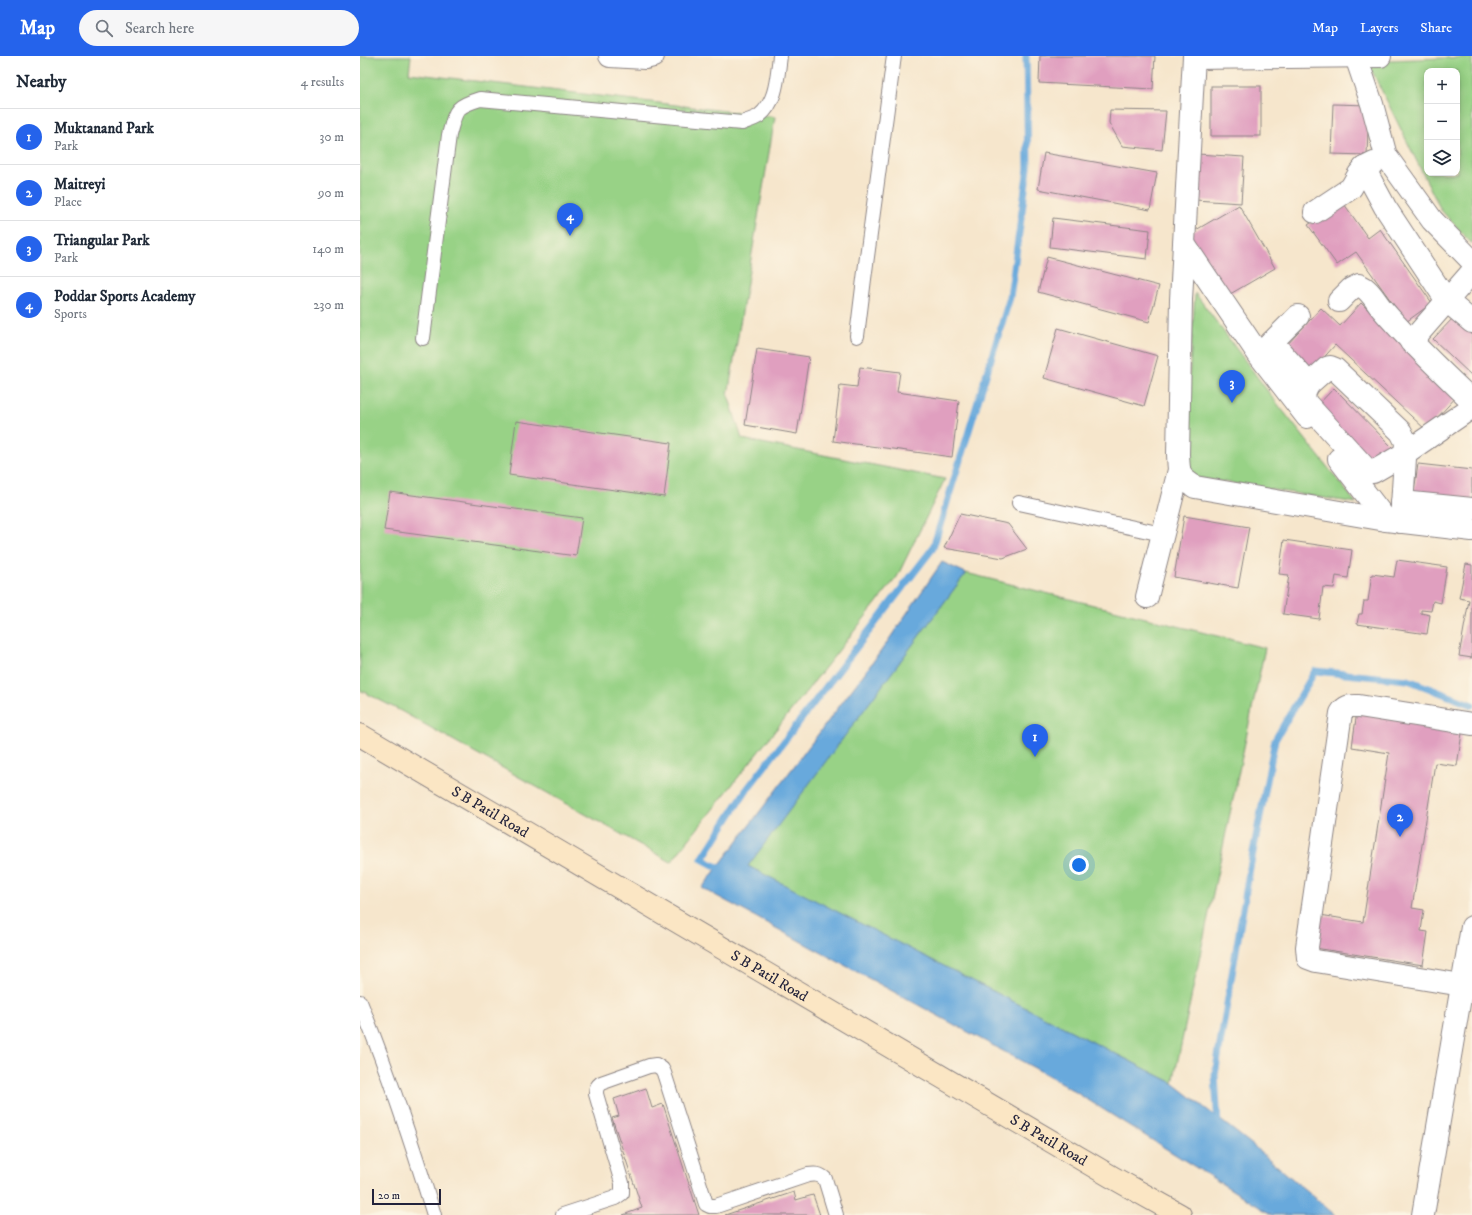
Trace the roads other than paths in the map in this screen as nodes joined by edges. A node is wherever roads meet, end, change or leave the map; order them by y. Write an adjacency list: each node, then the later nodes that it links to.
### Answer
1 (610, 56): 2 (street)
2 (653, 56)
3 (780, 56): 20 (lane)
4 (894, 56): 19 (lane)
5 (1380, 56): 8 (street)
6 (1194, 57): 7 (street); 12 (street)
7 (1242, 57): 8 (street)
8 (1356, 57): 9 (street)
9 (1386, 156): 10 (street); 13 (street)
10 (1364, 168): 11 (street); 16 (street)
11 (1315, 212)
12 (1184, 244): 22 (street); 25 (street)
13 (1472, 261)
14 (1472, 272): 16 (street)
15 (1340, 301): 21 (street)
16 (1447, 301): 18 (street); 21 (street)
17 (1298, 316): 22 (street)
18 (1472, 322)
19 (857, 336)
20 (423, 338)
21 (1412, 342): 24 (street)
22 (1266, 349): 23 (street); 28 (street)
23 (1309, 384): 24 (street); 24 (street)
24 (1404, 454): 28 (street)
25 (1179, 470): 28 (street); 30 (street)
26 (1019, 503): 30 (lane)
27 (1472, 508): 28 (street)
28 (1396, 515): 29 (street)
29 (1472, 530)
30 (1162, 534): 31 (street)
31 (1147, 597)
32 (1472, 724): 35 (street)
33 (360, 735): 40 (street, S B Patil Road)
34 (1472, 927): 35 (street)
35 (1462, 985): 41 (street)
36 (360, 1002): 37 (lane)
37 (434, 1215)
38 (563, 1215): 39 (lane)
39 (836, 1215)
40 (1180, 1215)
41 (1423, 1215)

